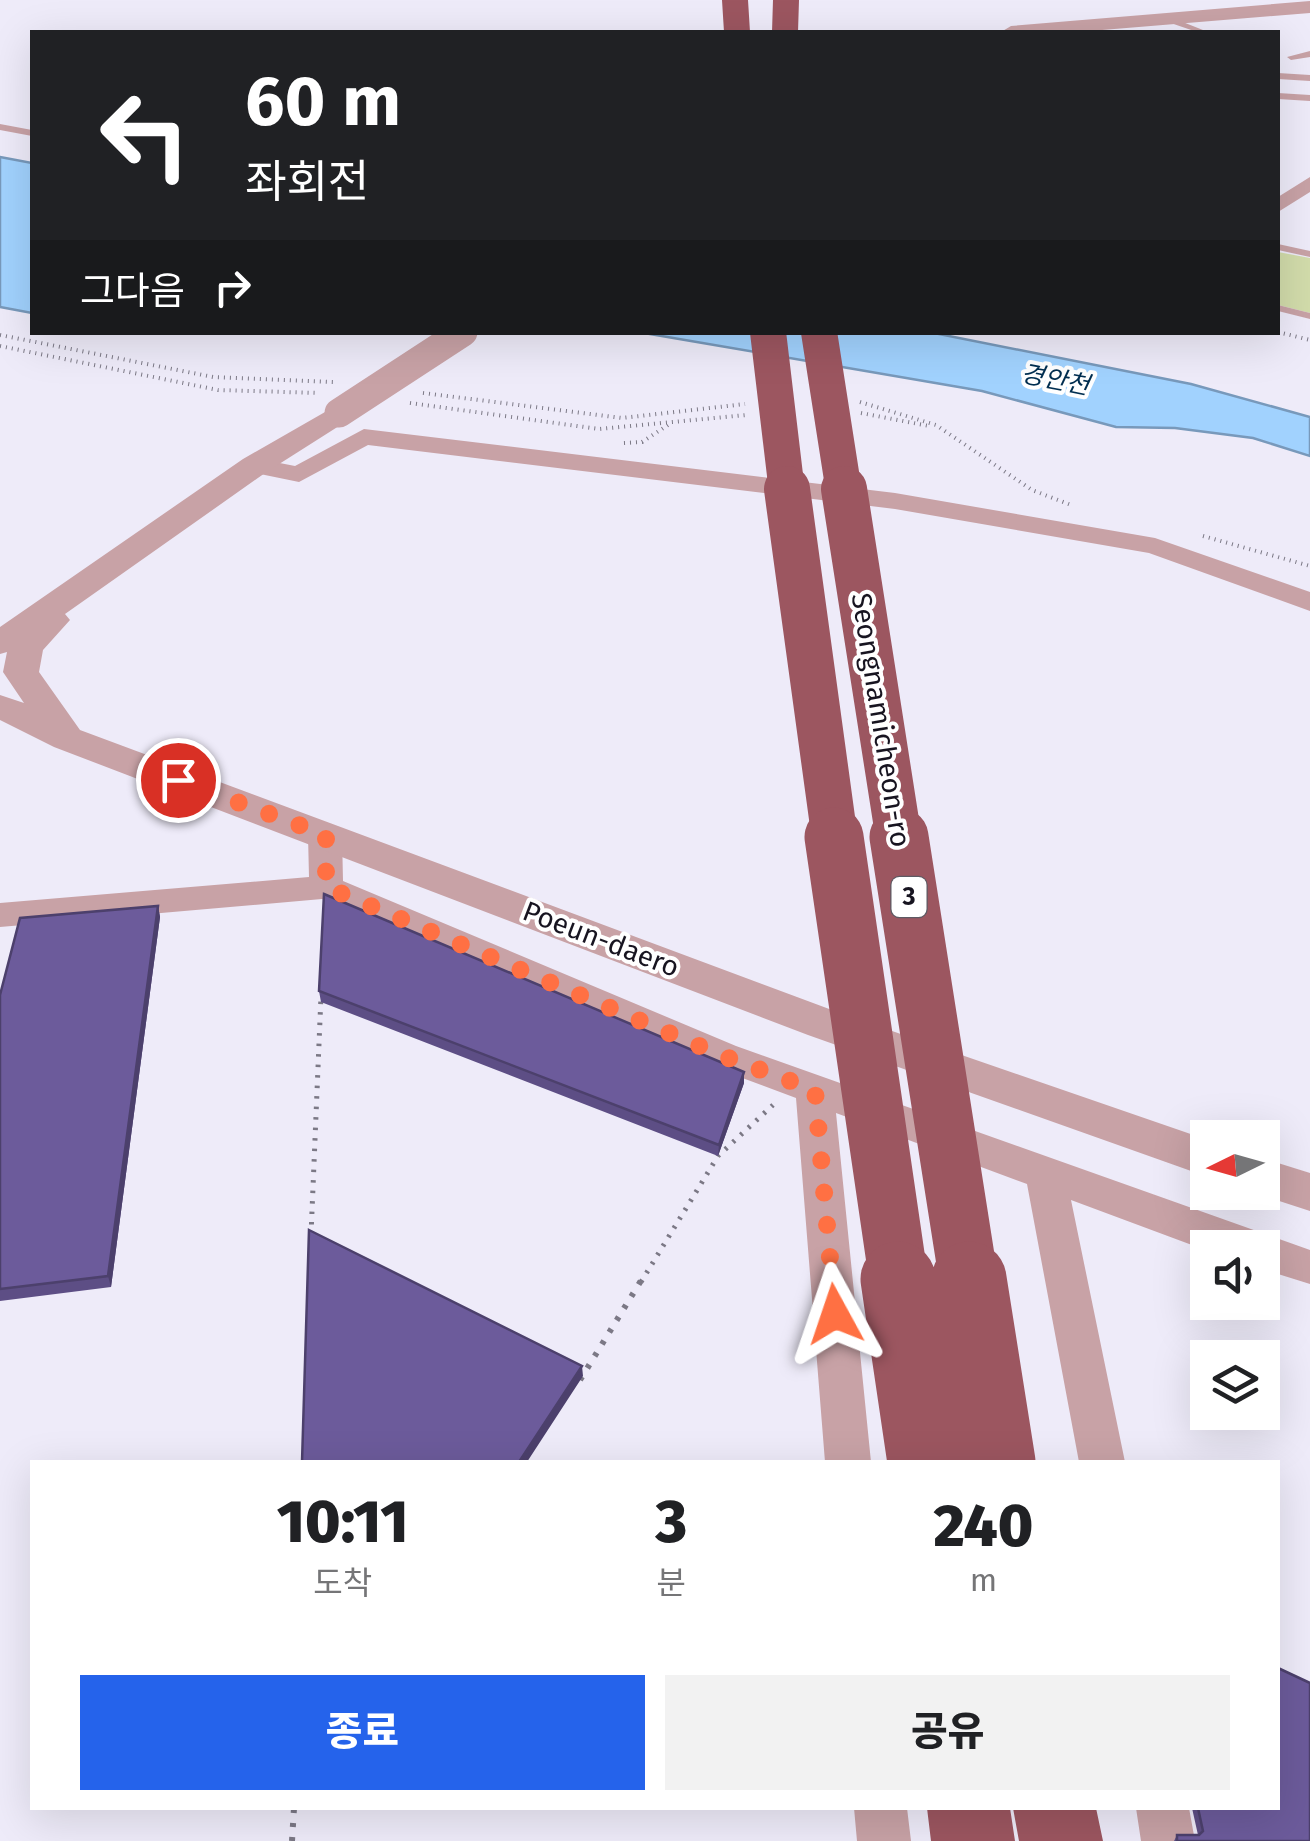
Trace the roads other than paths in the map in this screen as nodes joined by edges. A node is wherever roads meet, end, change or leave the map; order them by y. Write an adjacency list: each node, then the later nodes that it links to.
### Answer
1 (735, 0): 6 (highway)
2 (786, 0): 7 (highway)
3 (1236, 0): 5 (street)
4 (1291, 5): 5 (street)
5 (1205, 23): 8 (street)
6 (738, 30)
7 (785, 30)
8 (1040, 30)
9 (1310, 54): 10 (lane)
10 (1292, 57)
11 (1280, 76): 12 (lane)
12 (1310, 78)
13 (1280, 96): 14 (lane)
14 (1310, 98)
15 (0, 127): 16 (lane)
16 (30, 134)
17 (1310, 183): 18 (street)
18 (1280, 205)
19 (1280, 247): 20 (lane)
20 (1310, 254)
21 (1280, 308): 22 (lane)
22 (1310, 316)
23 (458, 335): 26 (street, bridge)
24 (768, 335): 46 (highway, bridge)
25 (819, 335): 47 (highway, Seongnamicheon-ro / 3, bridge)
26 (254, 466): 27 (street); 28 (street)
27 (82, 589): 29 (street); 30 (street); 33 (street)
28 (1310, 602)
29 (0, 619)
30 (0, 643)
31 (0, 706): 33 (street, Poeun-daero)
32 (0, 736): 33 (street)
33 (67, 738): 34 (street, Poeun-daero)
34 (326, 835): 35 (street); 38 (street, Poeun-daero)
35 (326, 887): 36 (street); 37 (street)
36 (0, 915)
37 (815, 1090): 39 (street); 45 (street)
38 (1190, 1153)
39 (1046, 1176): 42 (street); 48 (street)
40 (1280, 1183): 41 (street)
41 (1310, 1192)
42 (1197, 1230)
43 (1280, 1258): 44 (street)
44 (1310, 1267)
45 (848, 1460)
46 (924, 1460)
47 (998, 1460)
48 (1102, 1460)
49 (880, 1810): 53 (street)
50 (969, 1810): 54 (highway)
51 (1055, 1810): 55 (highway)
52 (1163, 1810): 56 (street)
53 (884, 1841)
54 (973, 1841)
55 (1061, 1841)
56 (1168, 1841)

